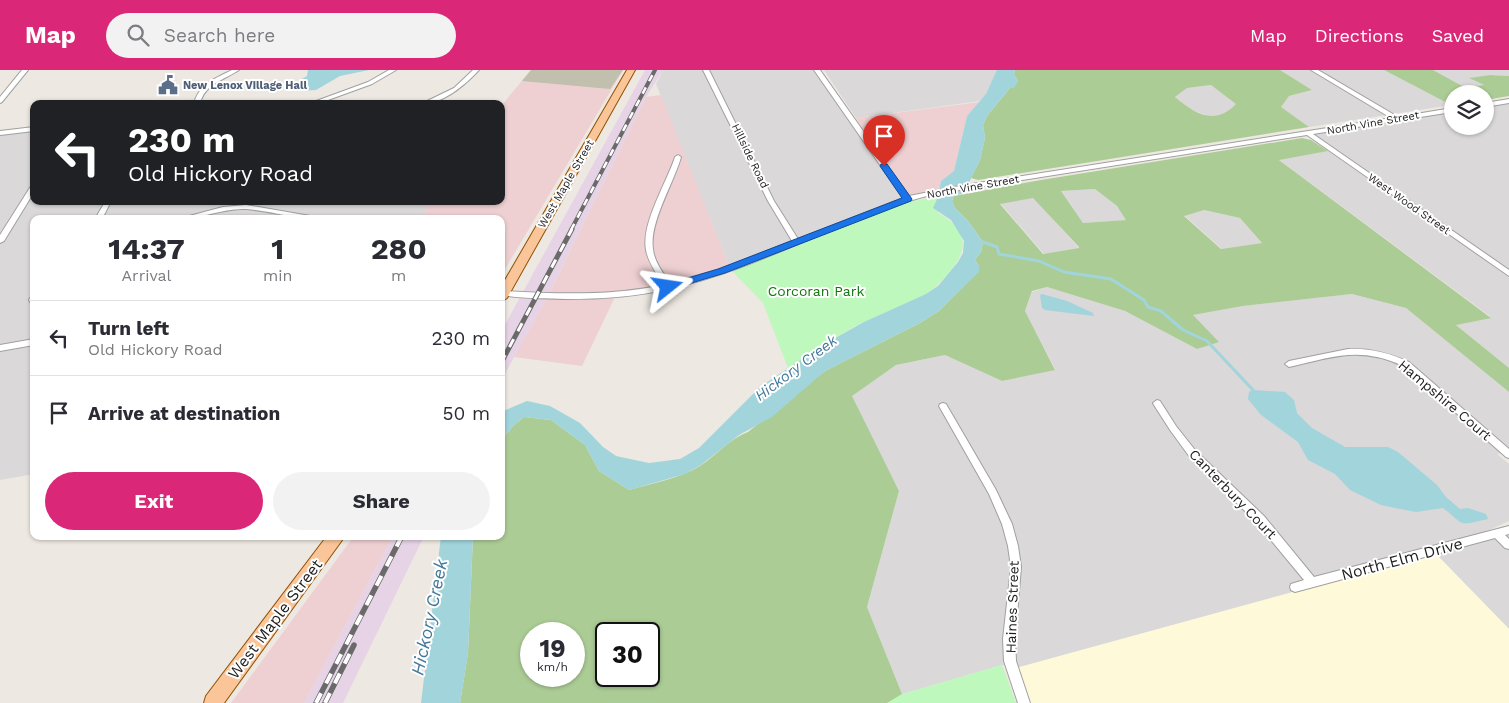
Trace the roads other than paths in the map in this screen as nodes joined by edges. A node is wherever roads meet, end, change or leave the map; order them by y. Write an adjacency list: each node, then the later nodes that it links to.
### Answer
1 (25, 70): 12 (street)
2 (236, 70): 9 (street)
3 (393, 70): 10 (street)
4 (476, 70): 11 (street)
5 (631, 70): 30 (main road, West Maple Street)
6 (706, 70): 27 (street, Hillside Road)
7 (817, 70): 22 (street)
8 (1314, 70): 16 (street)
9 (198, 100)
10 (322, 100)
11 (433, 100)
12 (0, 101)
13 (1509, 101): 14 (street)
14 (1494, 104)
15 (1444, 111): 16 (street, North Vine Street)
16 (1397, 119): 19 (street, North Vine Street)
17 (30, 128): 18 (street)
18 (0, 132)
19 (1309, 134): 22 (street, North Vine Street); 28 (street, West Wood Street)
20 (678, 157): 29 (street)
21 (30, 192): 26 (street)
22 (907, 199): 27 (street, North Vine Street)
23 (223, 205): 24 (street); 25 (street)
24 (193, 215)
25 (293, 215)
26 (0, 241)
27 (796, 242): 29 (street, North Vine Street)
28 (1509, 274)
29 (668, 287): 31 (street, North Vine Street)
30 (505, 291)
31 (505, 295)
32 (30, 343): 33 (street)
33 (0, 348)
34 (1289, 364): 37 (street, Hampshire Court)
35 (1157, 403): 42 (street, Canterbury Court)
36 (943, 406): 45 (street, Haines Street)
37 (1509, 454)
38 (1509, 530): 39 (street, North Elm Drive)
39 (1497, 534): 41 (street); 42 (street, North Elm Drive)
40 (334, 540): 44 (main road, West Maple Street)
41 (1509, 545)
42 (1312, 582): 43 (street, North Elm Drive)
43 (1295, 587)
44 (213, 703)
45 (1024, 703)

